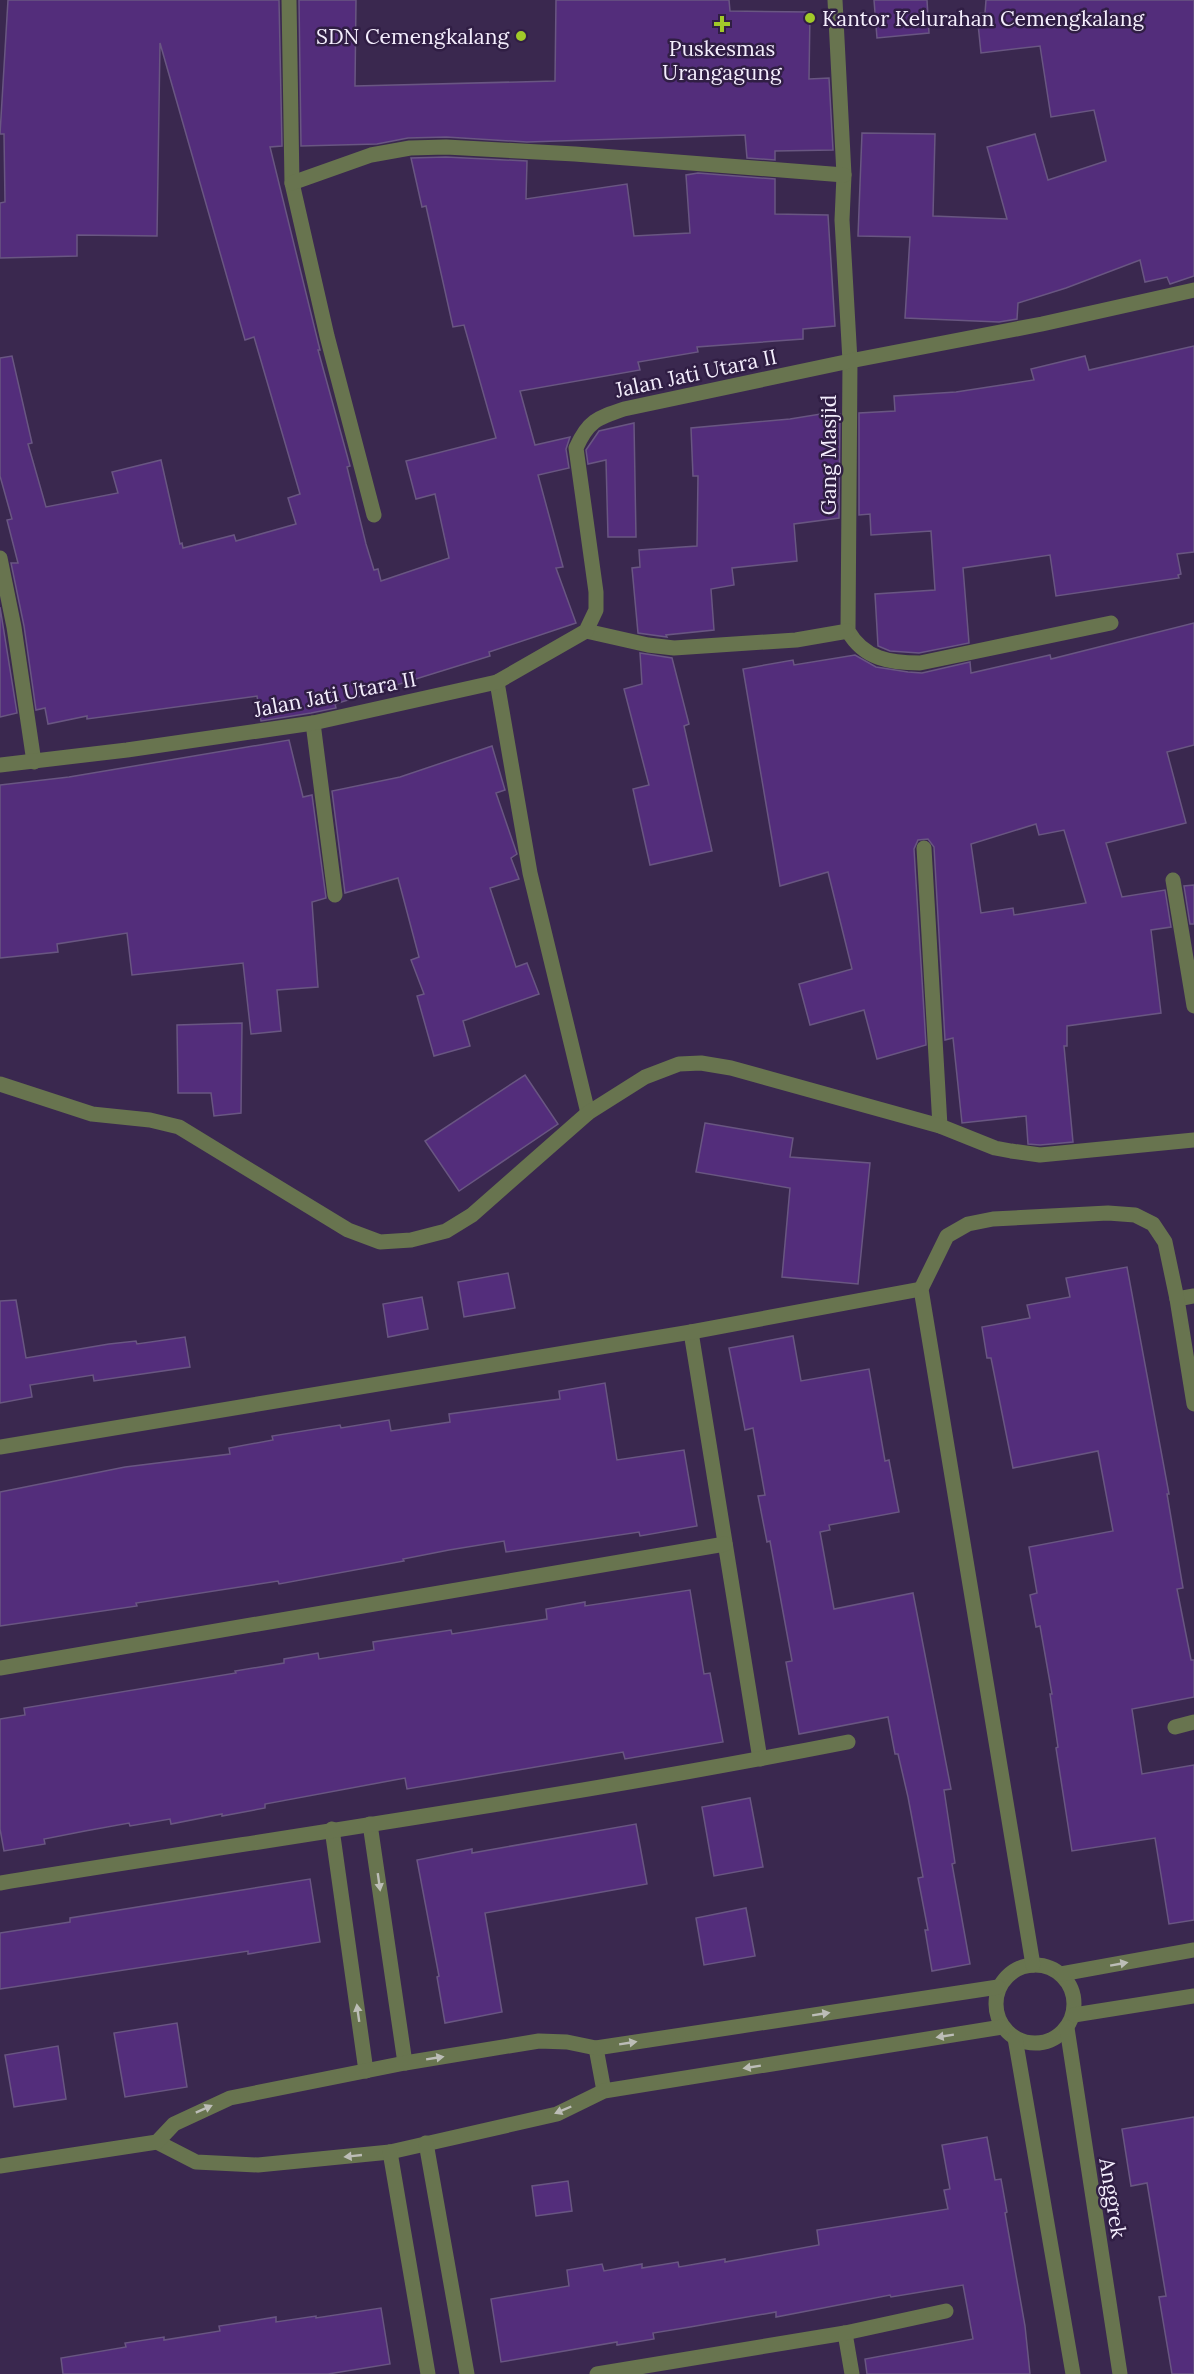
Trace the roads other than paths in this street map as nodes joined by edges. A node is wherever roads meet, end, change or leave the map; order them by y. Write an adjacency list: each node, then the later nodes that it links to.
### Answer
1 (289, 0): 4 (street)
2 (835, 0): 3 (street, Gang Masjid)
3 (844, 175): 4 (street); 6 (street, Gang Masjid)
4 (292, 183): 7 (street)
5 (1194, 290): 6 (street, Jalan Jati Utara II)
6 (850, 361): 10 (street, Gang Masjid); 11 (street, Jalan Jati Utara II)
7 (374, 515)
8 (0, 558): 14 (street)
9 (1111, 623): 10 (street)
10 (848, 631): 11 (street)
11 (586, 632): 12 (street, Jalan Jati Utara II)
12 (497, 682): 13 (street, Jalan Jati Utara II); 21 (street)
13 (313, 723): 14 (street, Jalan Jati Utara II); 18 (street)
14 (34, 762): 15 (street, Jalan Jati Utara II)
15 (0, 765)
16 (924, 848): 22 (street)
17 (1173, 880): 19 (street)
18 (335, 895)
19 (1194, 1006)
20 (0, 1084): 21 (street)
21 (588, 1113): 22 (street)
22 (940, 1126): 23 (street)
23 (1194, 1140)
24 (921, 1289): 26 (street); 27 (street); 40 (street)
25 (1194, 1296): 26 (street)
26 (1177, 1299): 28 (street)
27 (691, 1332): 29 (street); 30 (street)
28 (1194, 1404)
29 (0, 1447)
30 (725, 1544): 31 (street); 35 (street)
31 (0, 1668)
32 (1194, 1722): 33 (street)
33 (1175, 1727)
34 (848, 1742): 35 (street)
35 (760, 1759): 36 (street)
36 (370, 1824): 37 (street); 48 (street, one-way to 48)
37 (332, 1829): 38 (street); 49 (street, one-way to 37)
38 (0, 1883)
39 (1194, 1950): 41 (street, one-way to 39)
40 (1033, 1965): 41 (street); 42 (street)
41 (1061, 1974): 44 (street)
42 (998, 1987): 45 (street); 47 (street, one-way to 42)
43 (1194, 1996): 44 (street)
44 (1070, 2021): 46 (street); 62 (street, Anggrek)
45 (1002, 2027): 46 (street); 50 (street, one-way to 50)
46 (1015, 2038): 61 (street)
47 (596, 2048): 48 (street, one-way to 47); 50 (street)
48 (405, 2063): 49 (street)
49 (366, 2071): 51 (street, one-way to 49)
50 (604, 2091): 52 (street, one-way to 52)
51 (157, 2142): 53 (street, one-way to 51); 54 (street)
52 (426, 2143): 53 (street); 58 (street)
53 (390, 2152): 57 (street)
54 (0, 2166)
55 (946, 2311): 56 (street)
56 (845, 2333): 59 (street); 60 (street)
57 (428, 2374)
58 (467, 2374)
59 (597, 2374)
60 (852, 2374)
61 (1073, 2374)
62 (1120, 2374)

